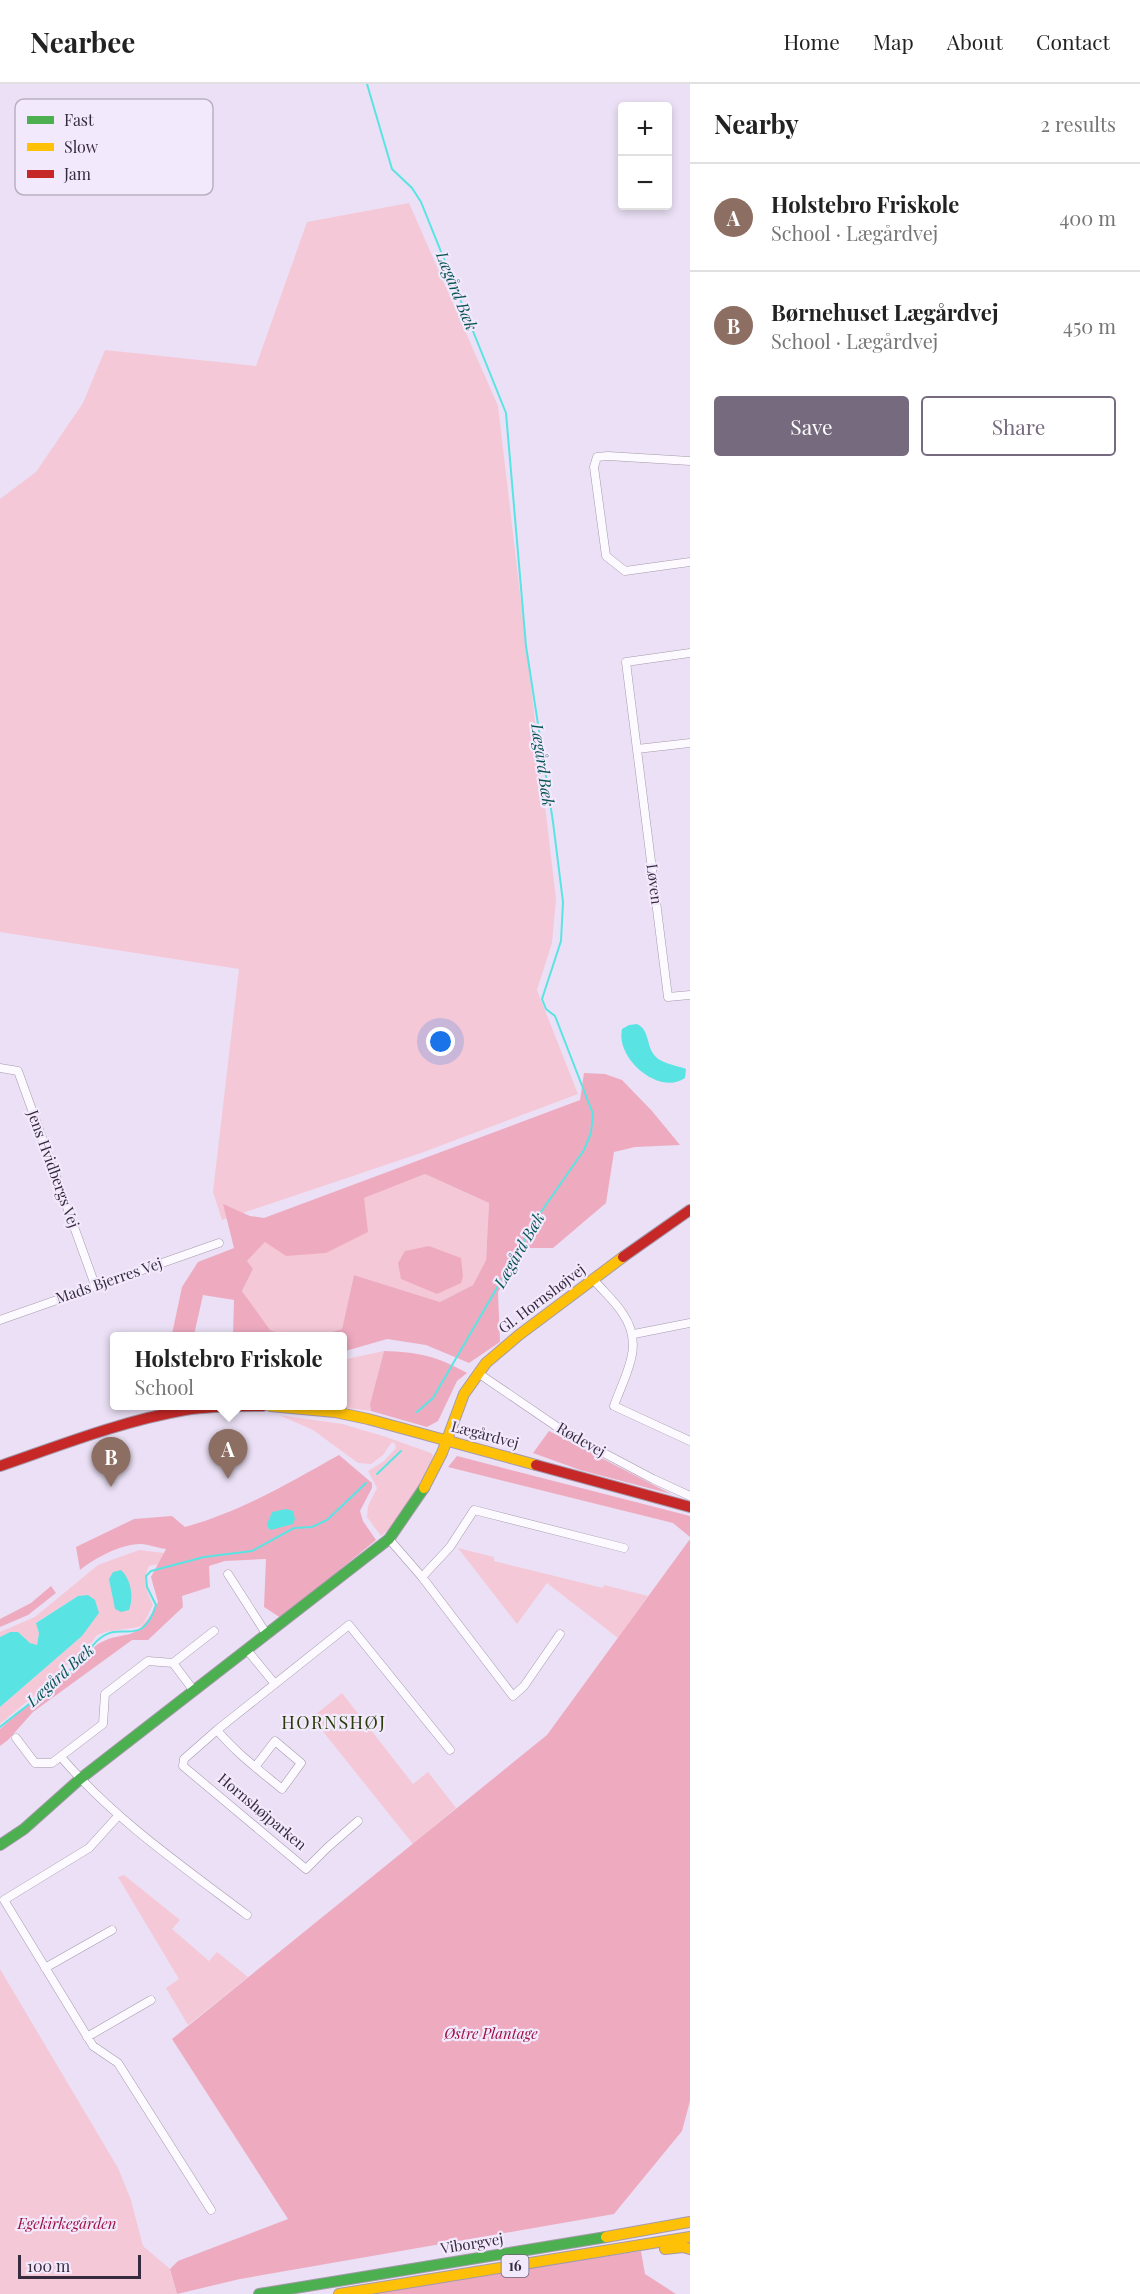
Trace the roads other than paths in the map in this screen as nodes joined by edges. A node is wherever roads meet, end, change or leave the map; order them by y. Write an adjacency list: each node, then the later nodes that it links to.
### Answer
1 (690, 461): 2 (street)
2 (690, 562)
3 (690, 653): 5 (street, Løven)
4 (690, 743): 5 (street)
5 (637, 749): 6 (street, Løven)
6 (690, 994)
7 (0, 1068): 11 (street, Jens Hvidbergs Vej)
8 (690, 1210): 10 (street, Gl. Hornshøjvej)
9 (219, 1243): 11 (street, Mads Bjerres Vej)
10 (593, 1278): 14 (street); 15 (street, Gl. Hornshøjvej)
11 (95, 1286): 12 (street, Mads Bjerres Vej)
12 (0, 1320)
13 (690, 1323): 14 (street)
14 (634, 1334): 19 (street)
15 (478, 1373): 18 (street, Gl. Hornshøjvej); 21 (street, Rødevej)
16 (186, 1410): 20 (street)
17 (313, 1410): 18 (street, Lægårdvej)
18 (446, 1440): 22 (street, Lægårdvej); 23 (street)
19 (690, 1441)
20 (0, 1466)
21 (690, 1496)
22 (690, 1507)
23 (389, 1539): 26 (street); 29 (street)
24 (624, 1548): 26 (street)
25 (228, 1574): 29 (street)
26 (422, 1577): 28 (street)
27 (214, 1631): 31 (street)
28 (560, 1634)
29 (267, 1635): 30 (street)
30 (247, 1650): 32 (street); 33 (street)
31 (173, 1663): 33 (street); 37 (street)
32 (275, 1684): 34 (street, Hornshøjparken); 36 (street, Hornshøjparken)
33 (194, 1691): 39 (street)
34 (217, 1730): 38 (street, Hornshøjparken); 41 (street, Hornshøjparken)
35 (16, 1738): 37 (street)
36 (450, 1750)
37 (61, 1756): 39 (street)
38 (255, 1767): 38 (street, Hornshøjparken)
39 (81, 1779): 40 (street); 42 (street)
40 (118, 1816): 43 (street); 45 (street)
41 (358, 1821)
42 (0, 1845)
43 (248, 1915)
44 (112, 1930): 45 (street)
45 (45, 1968): 47 (street)
46 (151, 2000): 47 (street)
47 (87, 2037): 48 (street)
48 (211, 2210)
49 (690, 2222): 52 (street, Viborgvej / 16)
50 (690, 2229): 52 (street)
51 (690, 2237): 54 (street, Viborgvej / 16)
52 (573, 2243): 55 (street, Viborgvej / 16)
53 (690, 2249): 54 (street)
54 (574, 2256): 56 (street, Viborgvej / 16)
55 (259, 2294)
56 (339, 2294)

